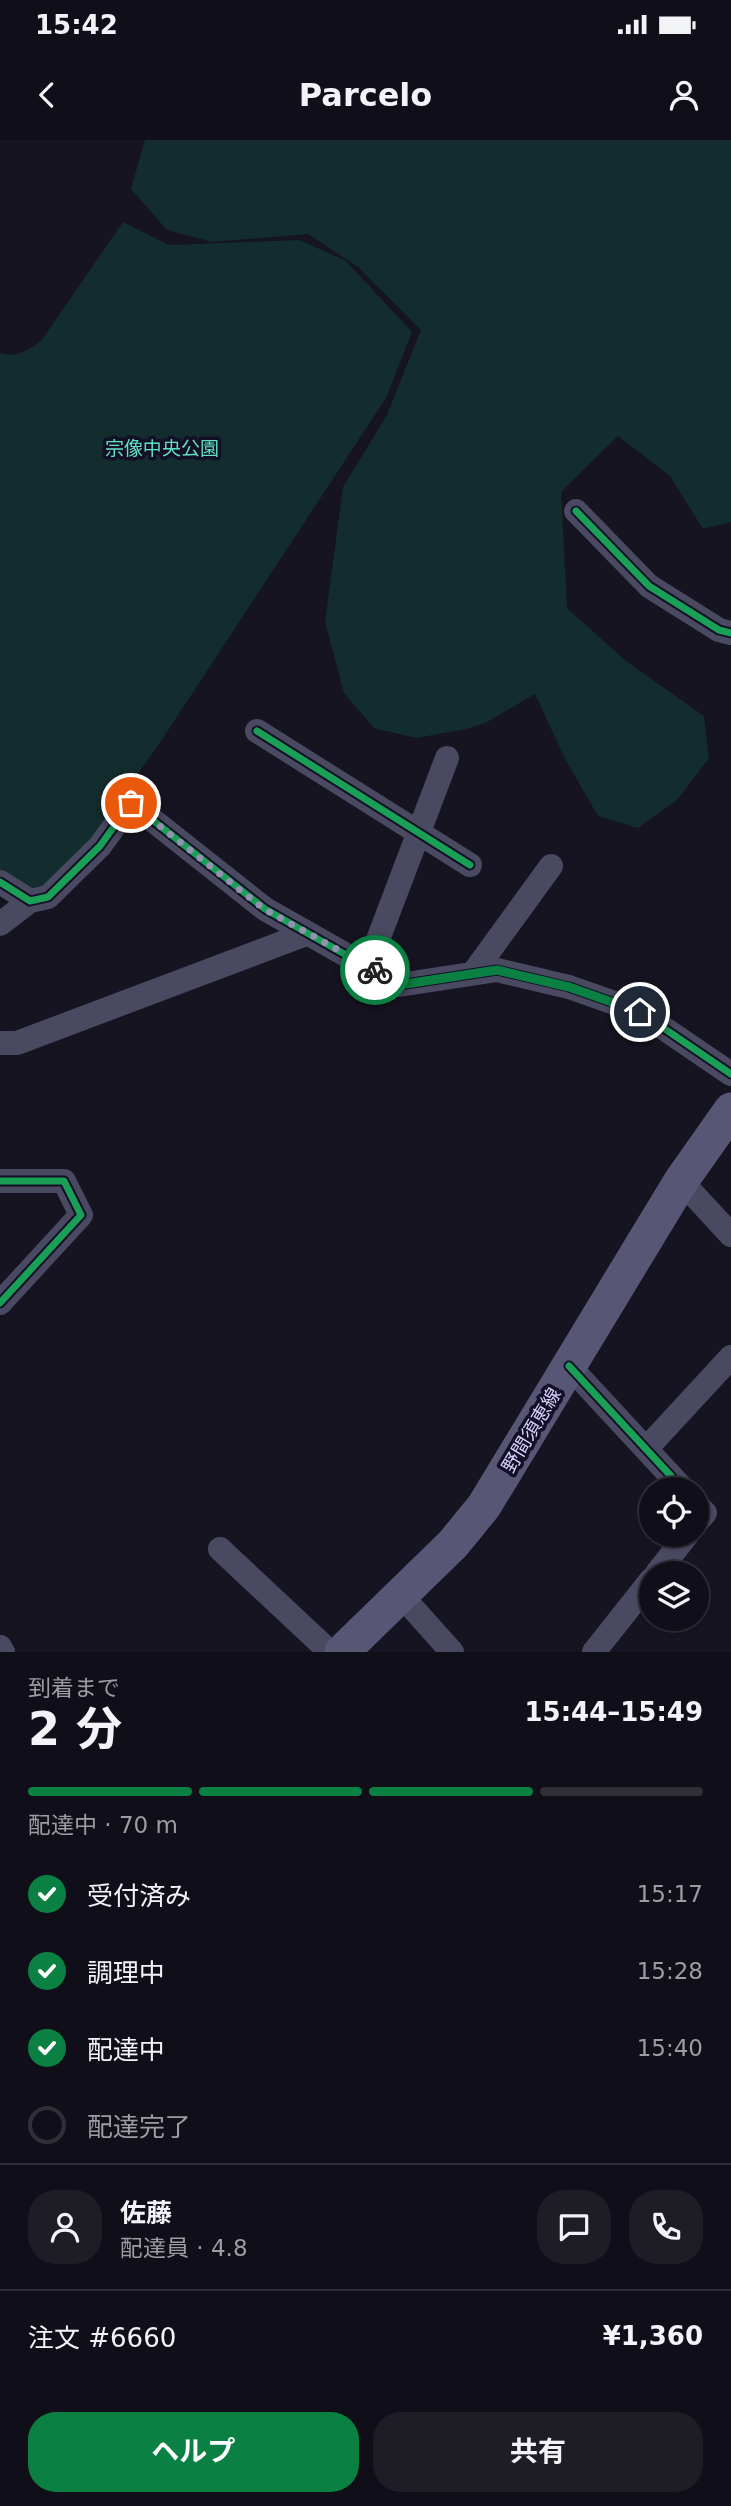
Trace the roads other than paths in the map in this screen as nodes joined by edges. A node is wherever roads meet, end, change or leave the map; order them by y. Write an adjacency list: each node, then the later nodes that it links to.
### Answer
1 (576, 511): 2 (street)
2 (731, 633)
3 (257, 731): 5 (street)
4 (447, 758): 5 (street)
5 (418, 834): 6 (street); 12 (street)
6 (470, 865)
7 (551, 866): 13 (street)
8 (0, 882): 9 (street)
9 (30, 901): 10 (street); 11 (street)
10 (0, 924)
11 (306, 933): 12 (street); 14 (street)
12 (368, 965): 13 (street)
13 (474, 972): 15 (street)
14 (0, 1043)
15 (731, 1074)
16 (731, 1110): 18 (main road, 野間須恵線)
17 (0, 1181): 20 (street)
18 (681, 1181): 19 (street); 22 (main road, 野間須恵線)
19 (731, 1236)
20 (0, 1303)
21 (731, 1357): 23 (street)
22 (569, 1366): 23 (street); 28 (main road, 野間須恵線)
23 (646, 1448): 24 (street)
24 (672, 1477)
25 (678, 1547): 27 (street)
26 (220, 1549): 32 (street)
27 (666, 1561)
28 (400, 1594): 33 (main road, 野間須恵線); 34 (street)
29 (639, 1595): 35 (street)
30 (0, 1647): 31 (street)
31 (3, 1652)
32 (330, 1652)
33 (342, 1652)
34 (452, 1652)
35 (594, 1652)

